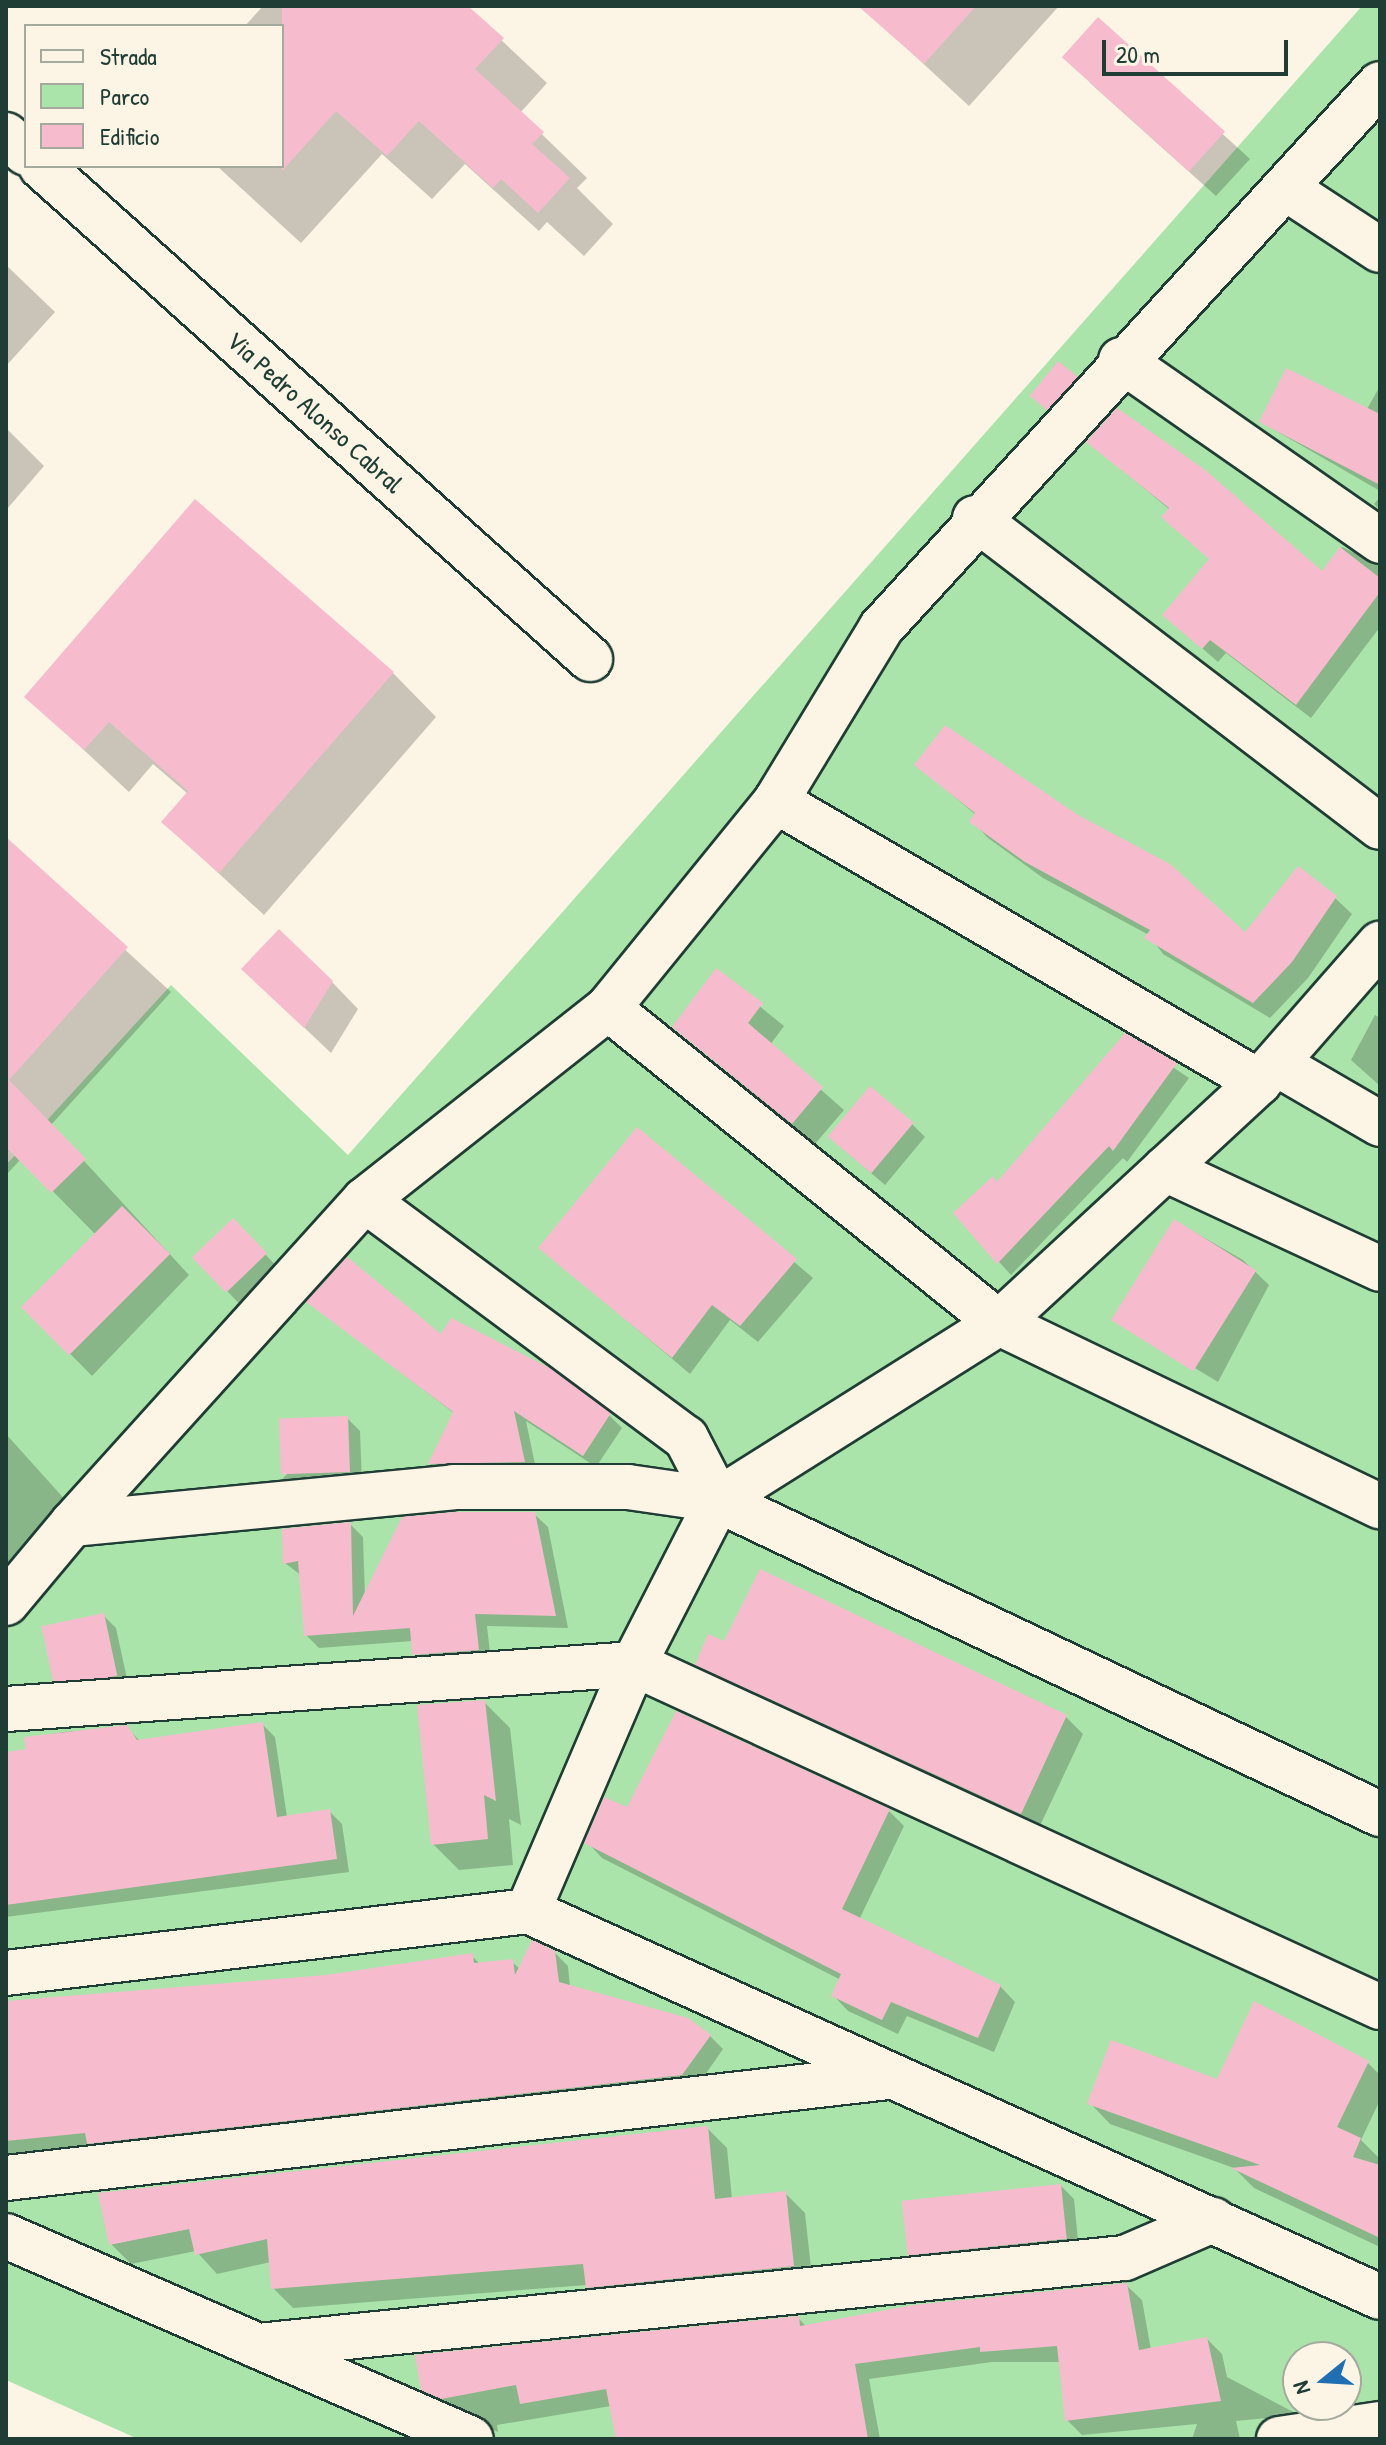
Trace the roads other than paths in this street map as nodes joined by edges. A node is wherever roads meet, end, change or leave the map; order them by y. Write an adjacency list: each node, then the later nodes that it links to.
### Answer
1 (1380, 84): 5 (street)
2 (6, 135): 3 (street)
3 (24, 151)
4 (43, 168): 10 (street, Via Pedro Alonso Cabral)
5 (1287, 189): 6 (street); 7 (street)
6 (1380, 250)
7 (1121, 360): 8 (street); 9 (street)
8 (975, 518): 11 (street); 12 (street)
9 (1380, 541)
10 (590, 659)
11 (776, 801): 14 (street); 15 (street)
12 (1380, 827)
13 (1380, 944): 15 (street)
14 (608, 1008): 18 (street); 20 (street)
15 (1268, 1073): 16 (street); 17 (street)
16 (1380, 1124)
17 (1165, 1169): 19 (street); 20 (street)
18 (365, 1200): 21 (street); 23 (street)
19 (1380, 1269)
20 (999, 1323): 21 (street); 22 (street)
21 (718, 1500): 23 (street); 25 (street); 27 (street)
22 (1380, 1506)
23 (72, 1524): 24 (street)
24 (6, 1603)
25 (634, 1664): 26 (street); 28 (street); 30 (street)
26 (6, 1709)
27 (1380, 1814)
28 (528, 1911): 29 (street); 31 (street)
29 (6, 1973)
30 (1380, 2007)
31 (891, 2076): 32 (street); 33 (street)
32 (6, 2178)
33 (1213, 2220): 35 (street); 36 (street)
34 (6, 2236): 36 (street)
35 (1380, 2297)
36 (258, 2346): 38 (street)
37 (1380, 2424): 39 (street)
38 (471, 2439)
39 (1279, 2439)

